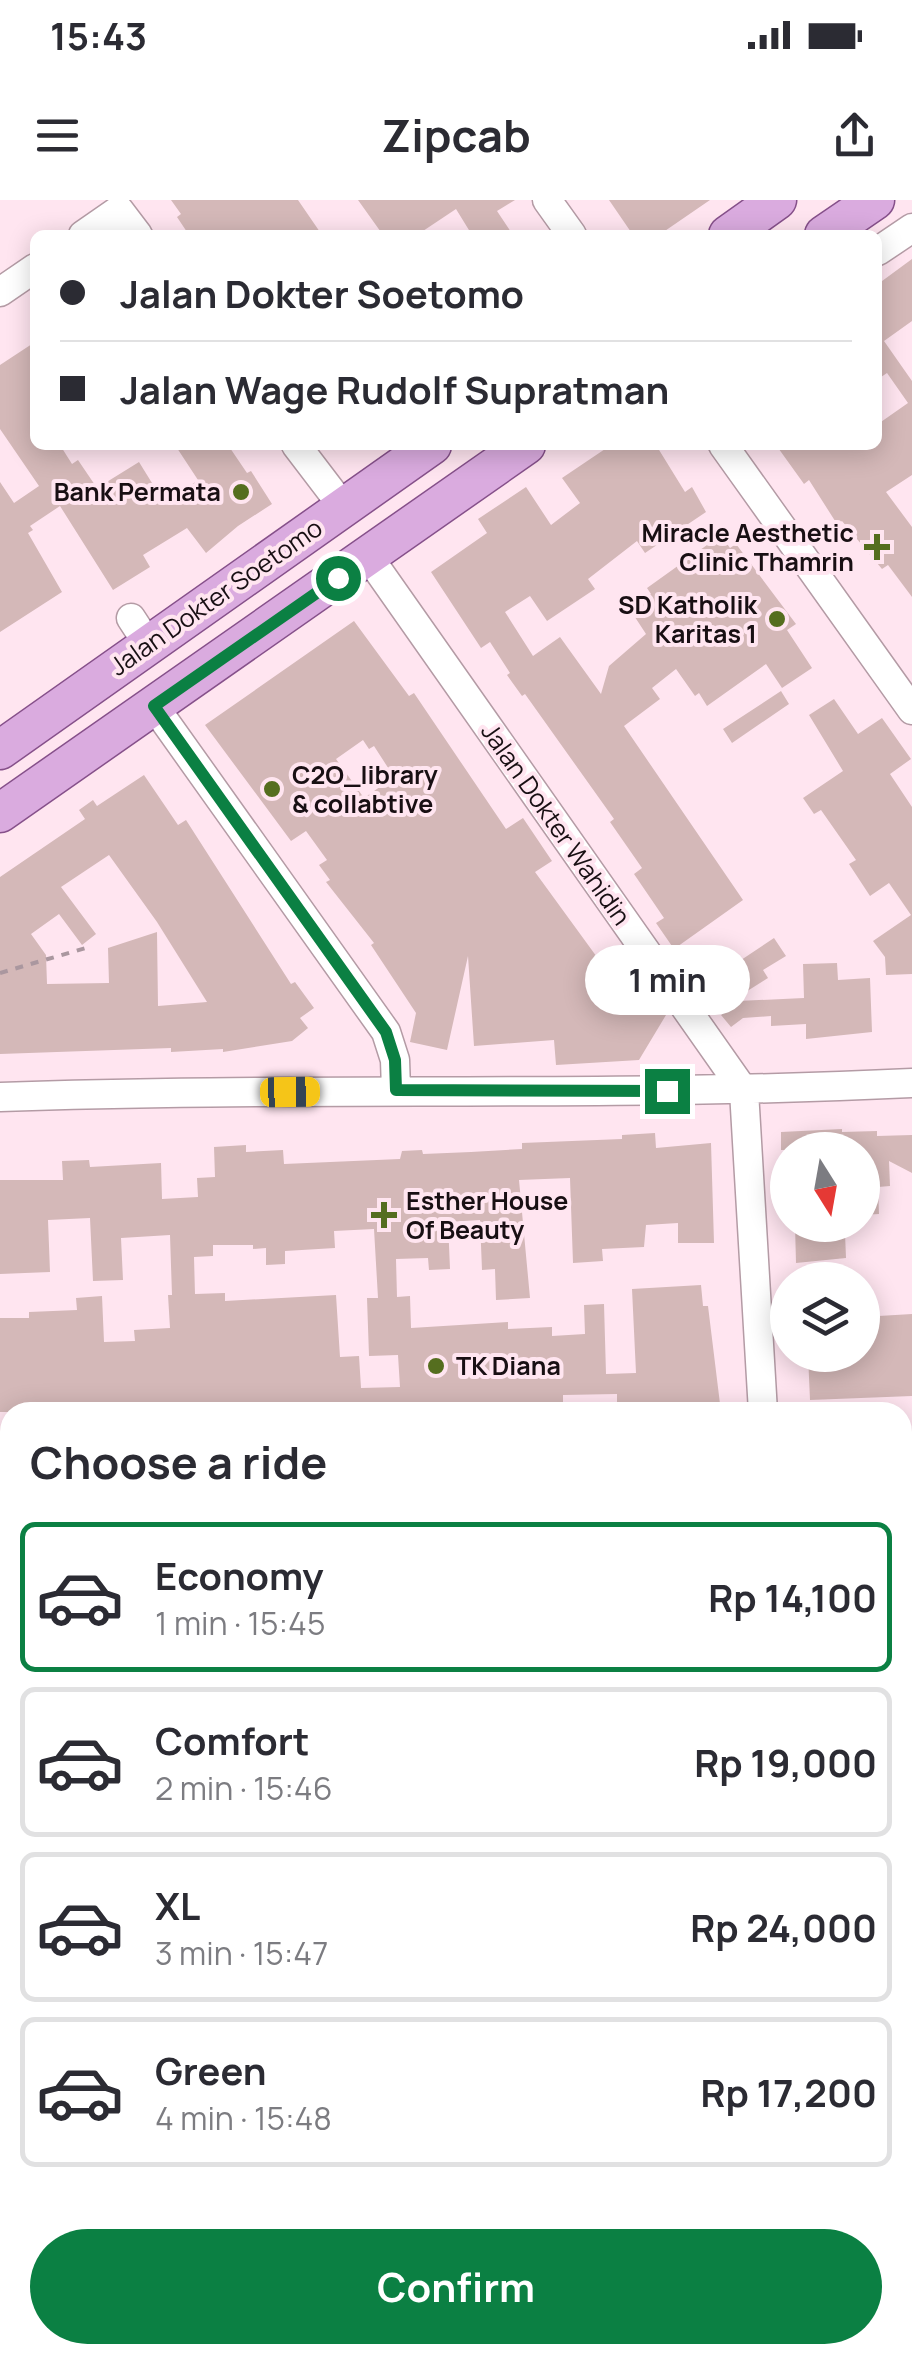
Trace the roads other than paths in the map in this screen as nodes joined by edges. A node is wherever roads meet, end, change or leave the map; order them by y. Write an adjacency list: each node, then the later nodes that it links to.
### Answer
1 (547, 200): 8 (street)
2 (776, 200): 9 (main road)
3 (875, 200): 10 (main road)
4 (119, 205): 6 (street); 7 (street)
5 (912, 228): 11 (street)
6 (88, 230)
7 (135, 230)
8 (568, 230)
9 (735, 230)
10 (831, 230)
11 (882, 248)
12 (30, 271): 13 (street)
13 (0, 292)
14 (300, 450): 18 (street)
15 (425, 450): 18 (main road, Jalan Dokter Soetomo)
16 (519, 450): 19 (main road)
17 (727, 450): 21 (street)
18 (344, 508): 22 (main road, Jalan Dokter Soetomo)
19 (368, 556): 20 (main road); 26 (street, Jalan Dokter Wahidin)
20 (154, 706): 23 (main road); 25 (street)
21 (912, 710)
22 (1, 748)
23 (0, 814)
24 (912, 1083): 26 (street)
25 (396, 1090): 26 (street); 27 (street)
26 (744, 1091): 28 (street)
27 (0, 1097)
28 (762, 1402)

